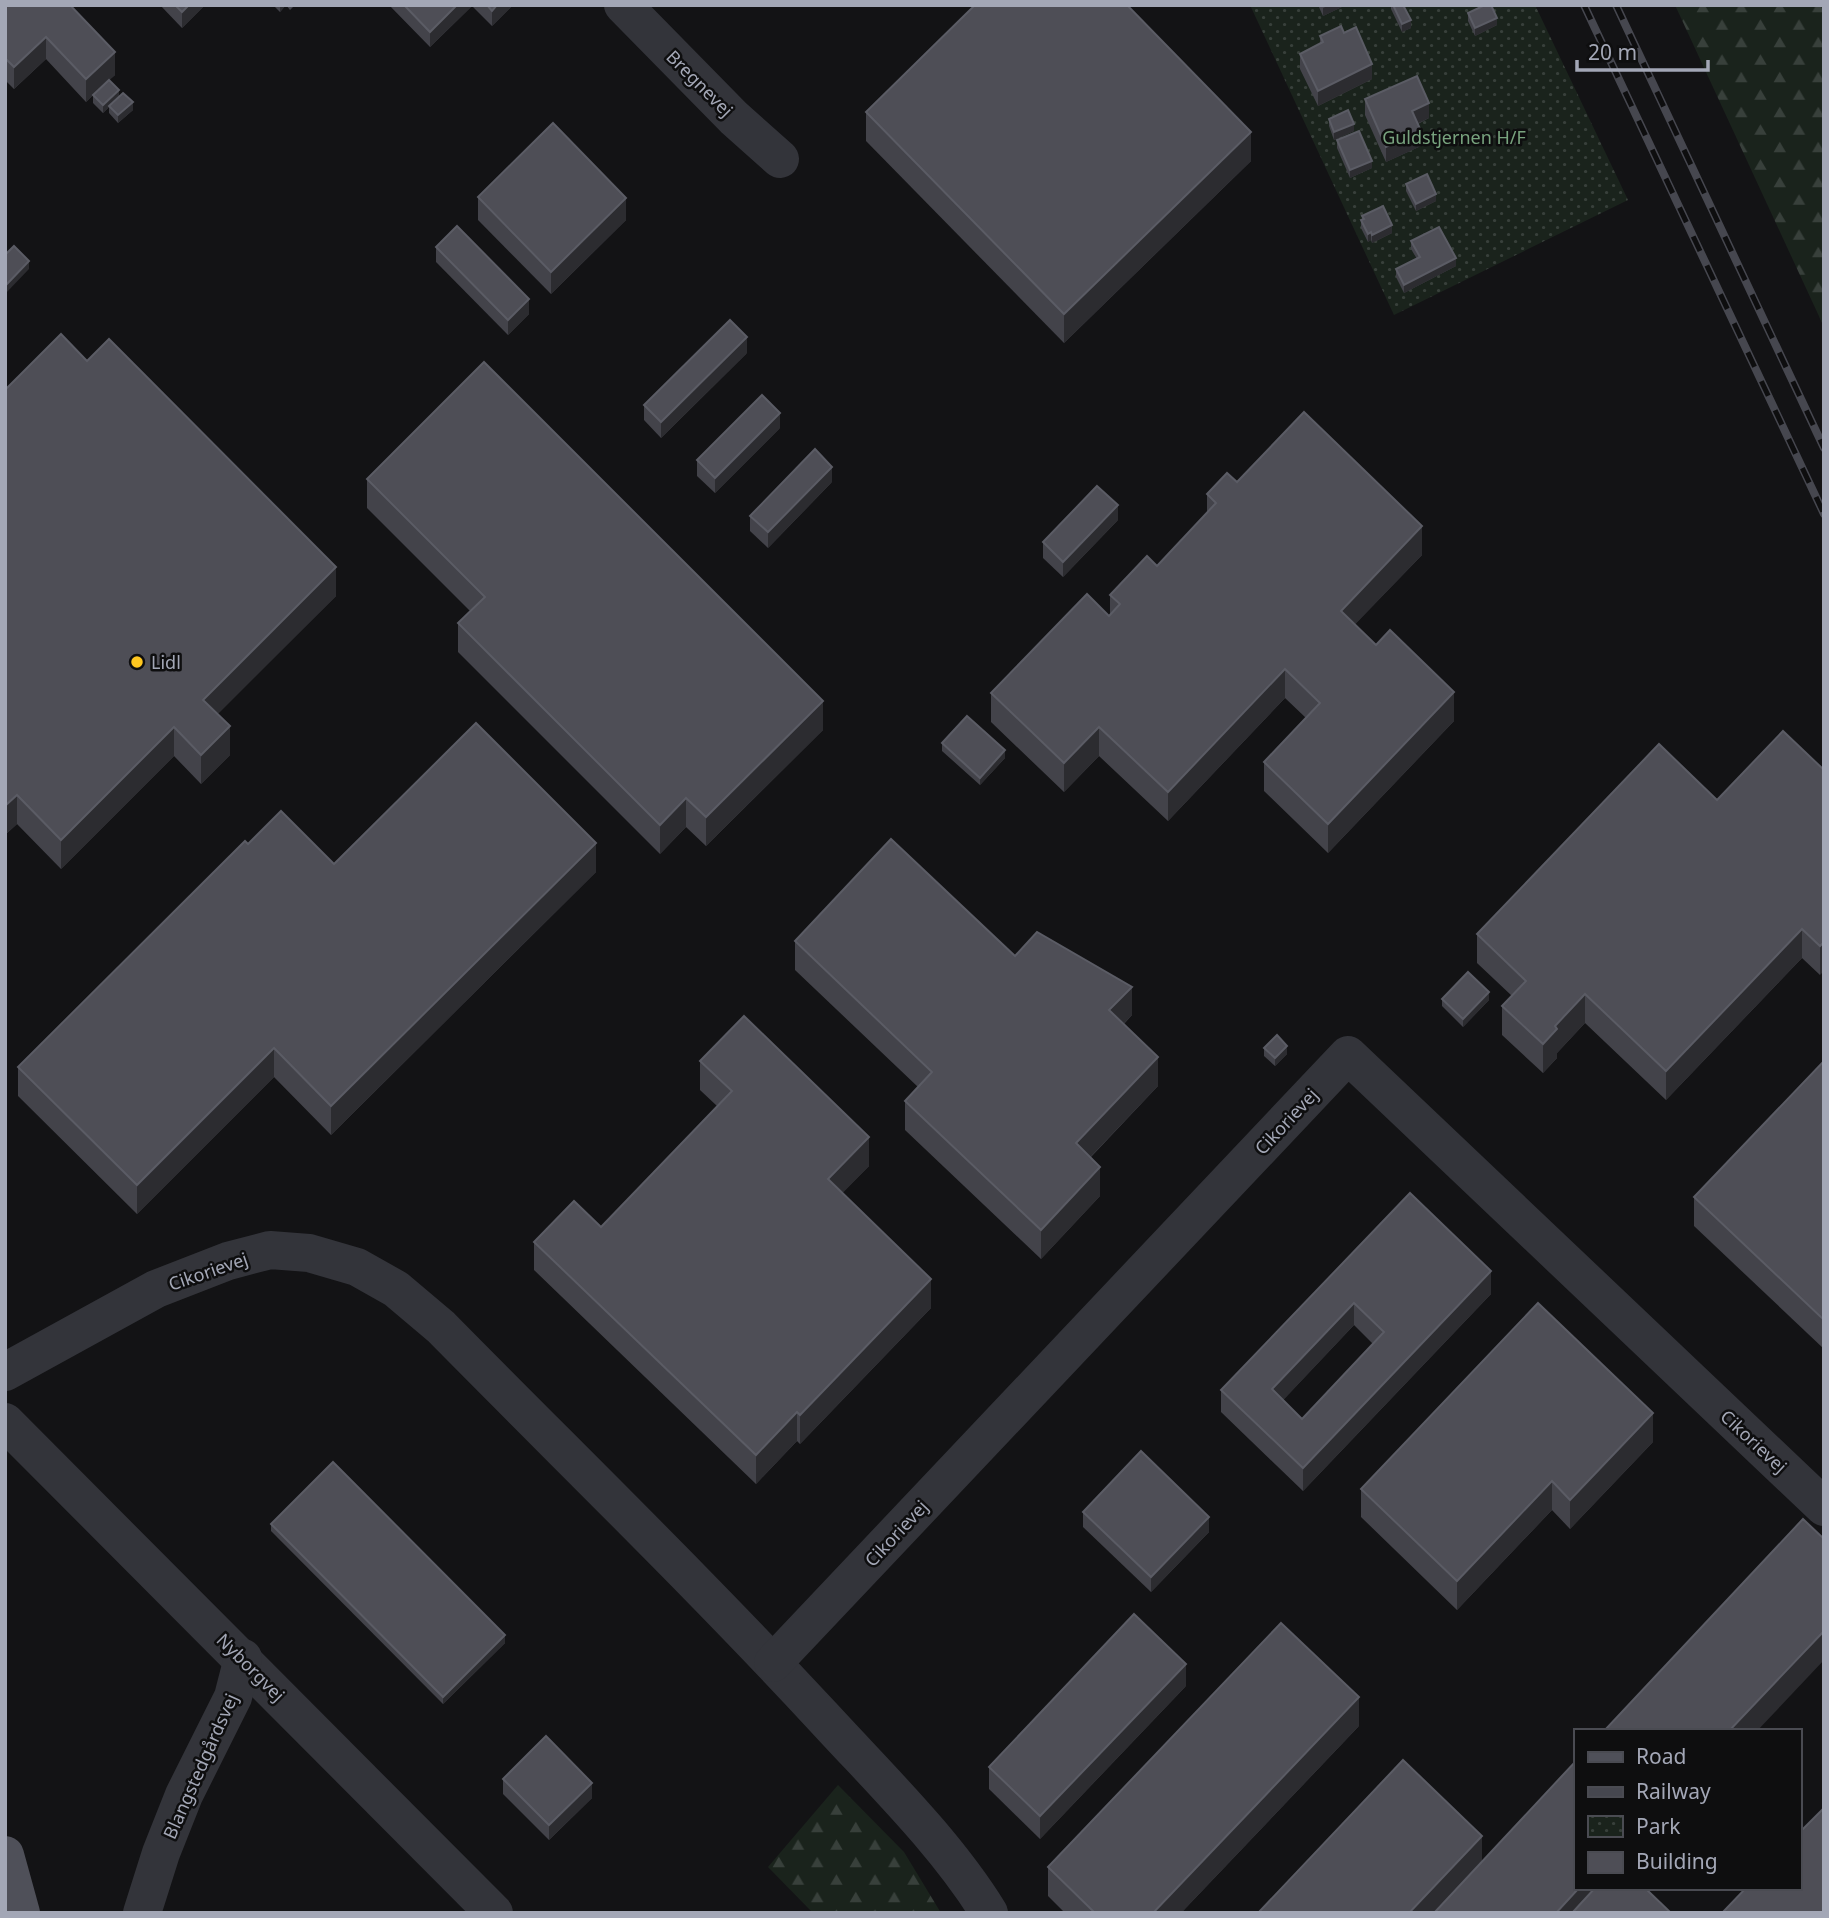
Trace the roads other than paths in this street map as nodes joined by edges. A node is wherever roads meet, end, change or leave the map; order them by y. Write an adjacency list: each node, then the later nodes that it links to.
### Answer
1 (623, 5): 2 (street, Bregnevej)
2 (780, 159)
3 (5, 1372): 7 (street, Cikorievej)
4 (5, 1422): 6 (street, Nyborgvej)
5 (1824, 1507): 7 (street, Cikorievej)
6 (243, 1658): 10 (street, Blangstedgårdsvej); 11 (street, Nyborgvej)
7 (773, 1664): 12 (street, Cikorievej)
8 (5, 1855): 9 (main road)
9 (21, 1913)
10 (142, 1913)
11 (494, 1913)
12 (989, 1913)

